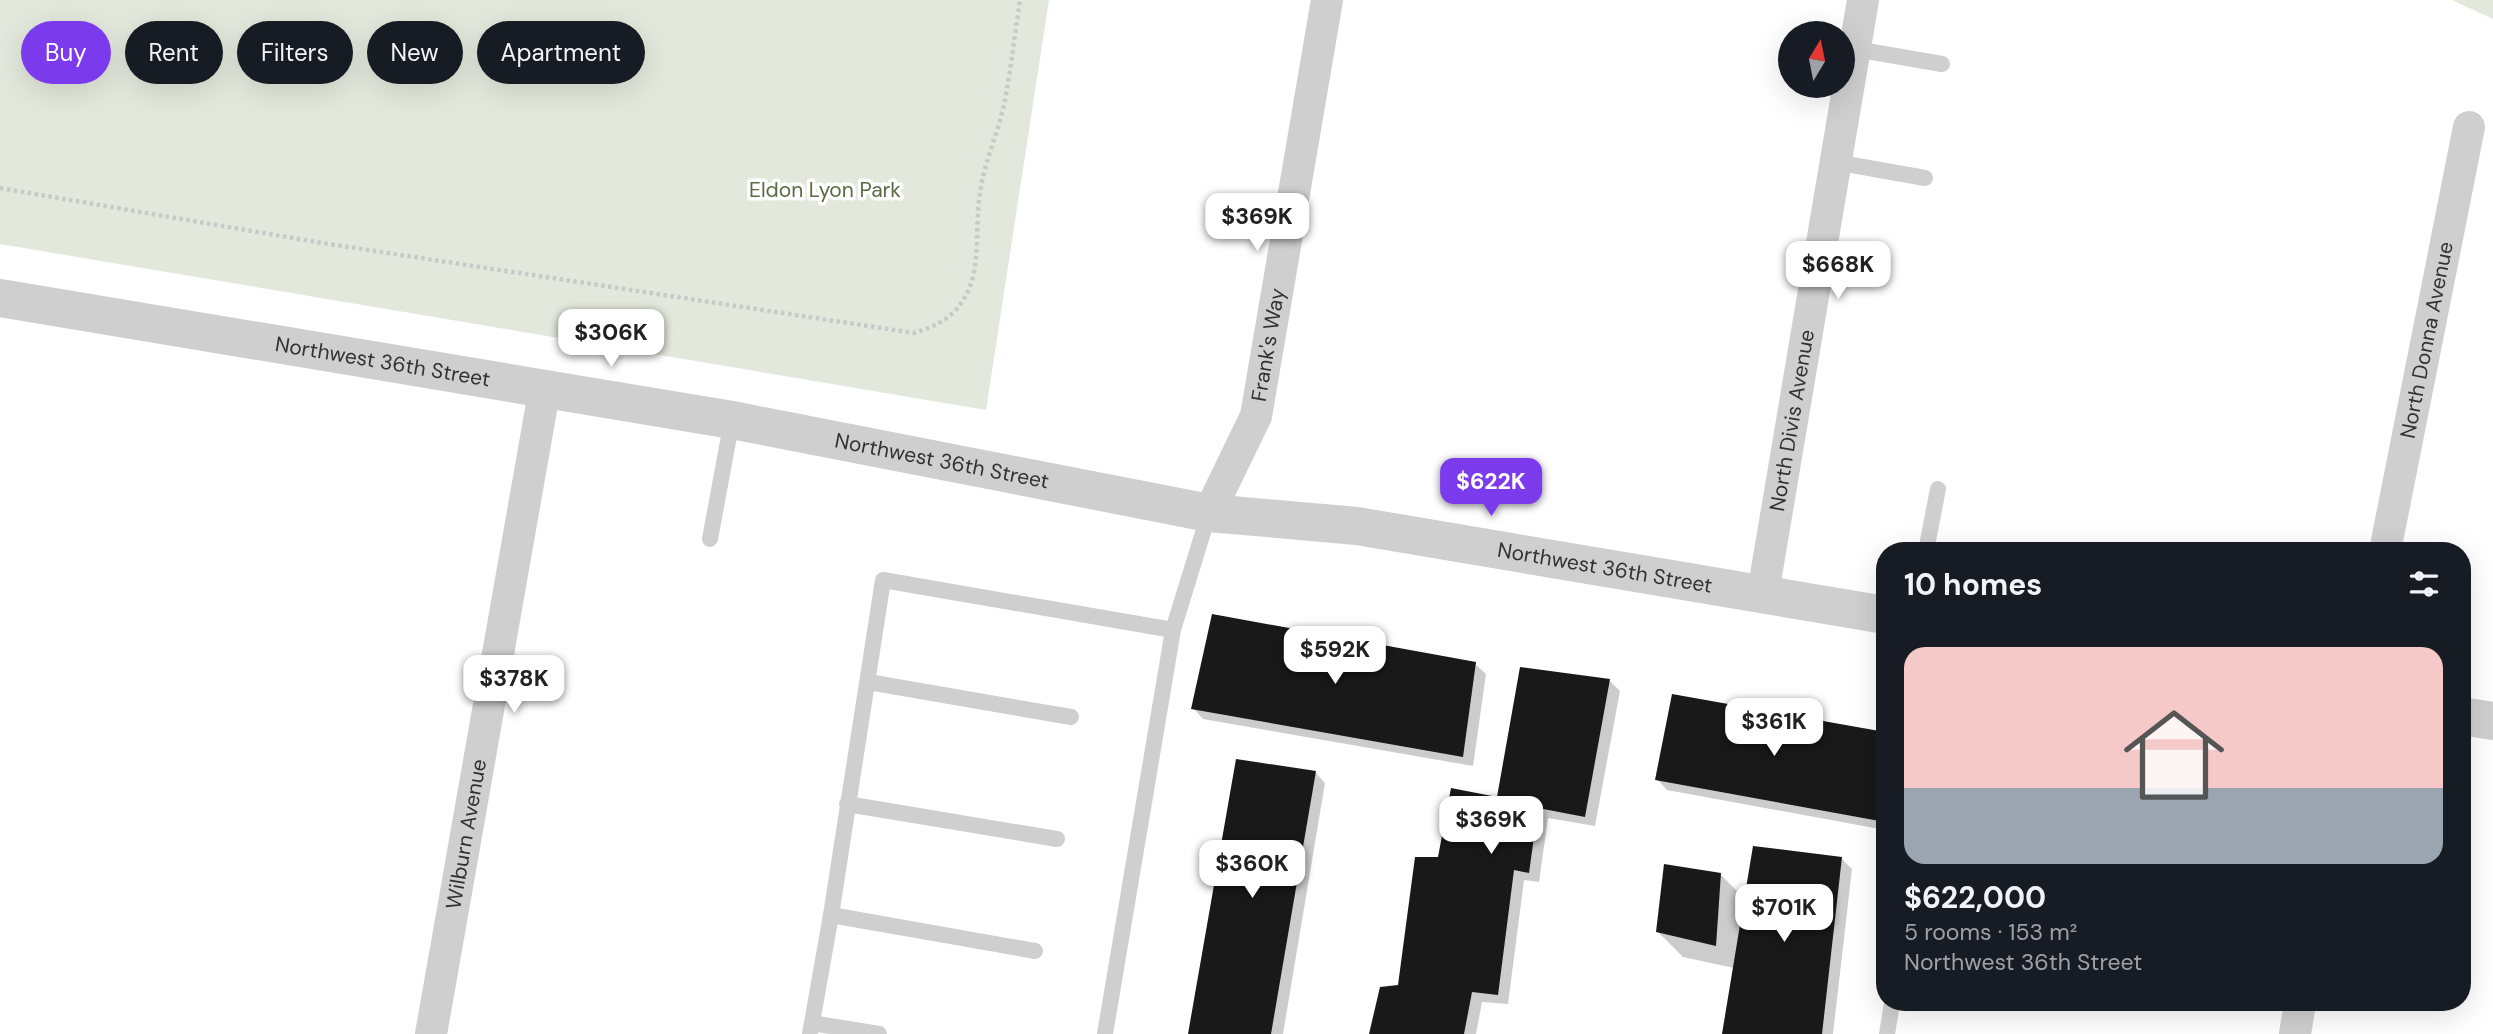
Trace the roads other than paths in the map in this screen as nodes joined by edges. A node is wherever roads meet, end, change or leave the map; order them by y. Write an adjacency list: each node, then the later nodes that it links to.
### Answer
1 (1327, 0): 13 (street, Frank's Way)
2 (1863, 0): 3 (street, North Divis Avenue)
3 (1855, 49): 4 (lane)
4 (1942, 64)
5 (1846, 98): 7 (street, North Divis Avenue)
6 (2469, 127): 16 (street, North Donna Avenue)
7 (1835, 162): 8 (lane); 17 (street, North Divis Avenue)
8 (1925, 178)
9 (0, 298): 10 (street, Northwest 36th Street)
10 (545, 387): 11 (street, Northwest 36th Street); 31 (street, Wilburn Avenue)
11 (732, 420): 13 (street, Northwest 36th Street); 14 (lane)
12 (1938, 489): 15 (lane)
13 (1209, 513): 17 (street, Northwest 36th Street); 19 (lane)
14 (710, 539)
15 (1928, 542)
16 (2387, 542)
17 (1763, 593): 18 (street, Northwest 36th Street)
18 (1876, 613)
19 (1173, 630): 20 (lane); 33 (lane)
20 (868, 682): 21 (lane); 24 (lane)
21 (1071, 717)
22 (2471, 717): 23 (street)
23 (2493, 721)
24 (847, 804): 25 (lane); 26 (lane)
25 (1057, 839)
26 (831, 915): 27 (lane); 30 (lane)
27 (1035, 951)
28 (1891, 1011): 34 (lane)
29 (2299, 1011): 35 (street)
30 (811, 1029): 32 (lane)
31 (431, 1034)
32 (879, 1034)
33 (1105, 1034)
34 (1887, 1034)
35 (2295, 1034)

